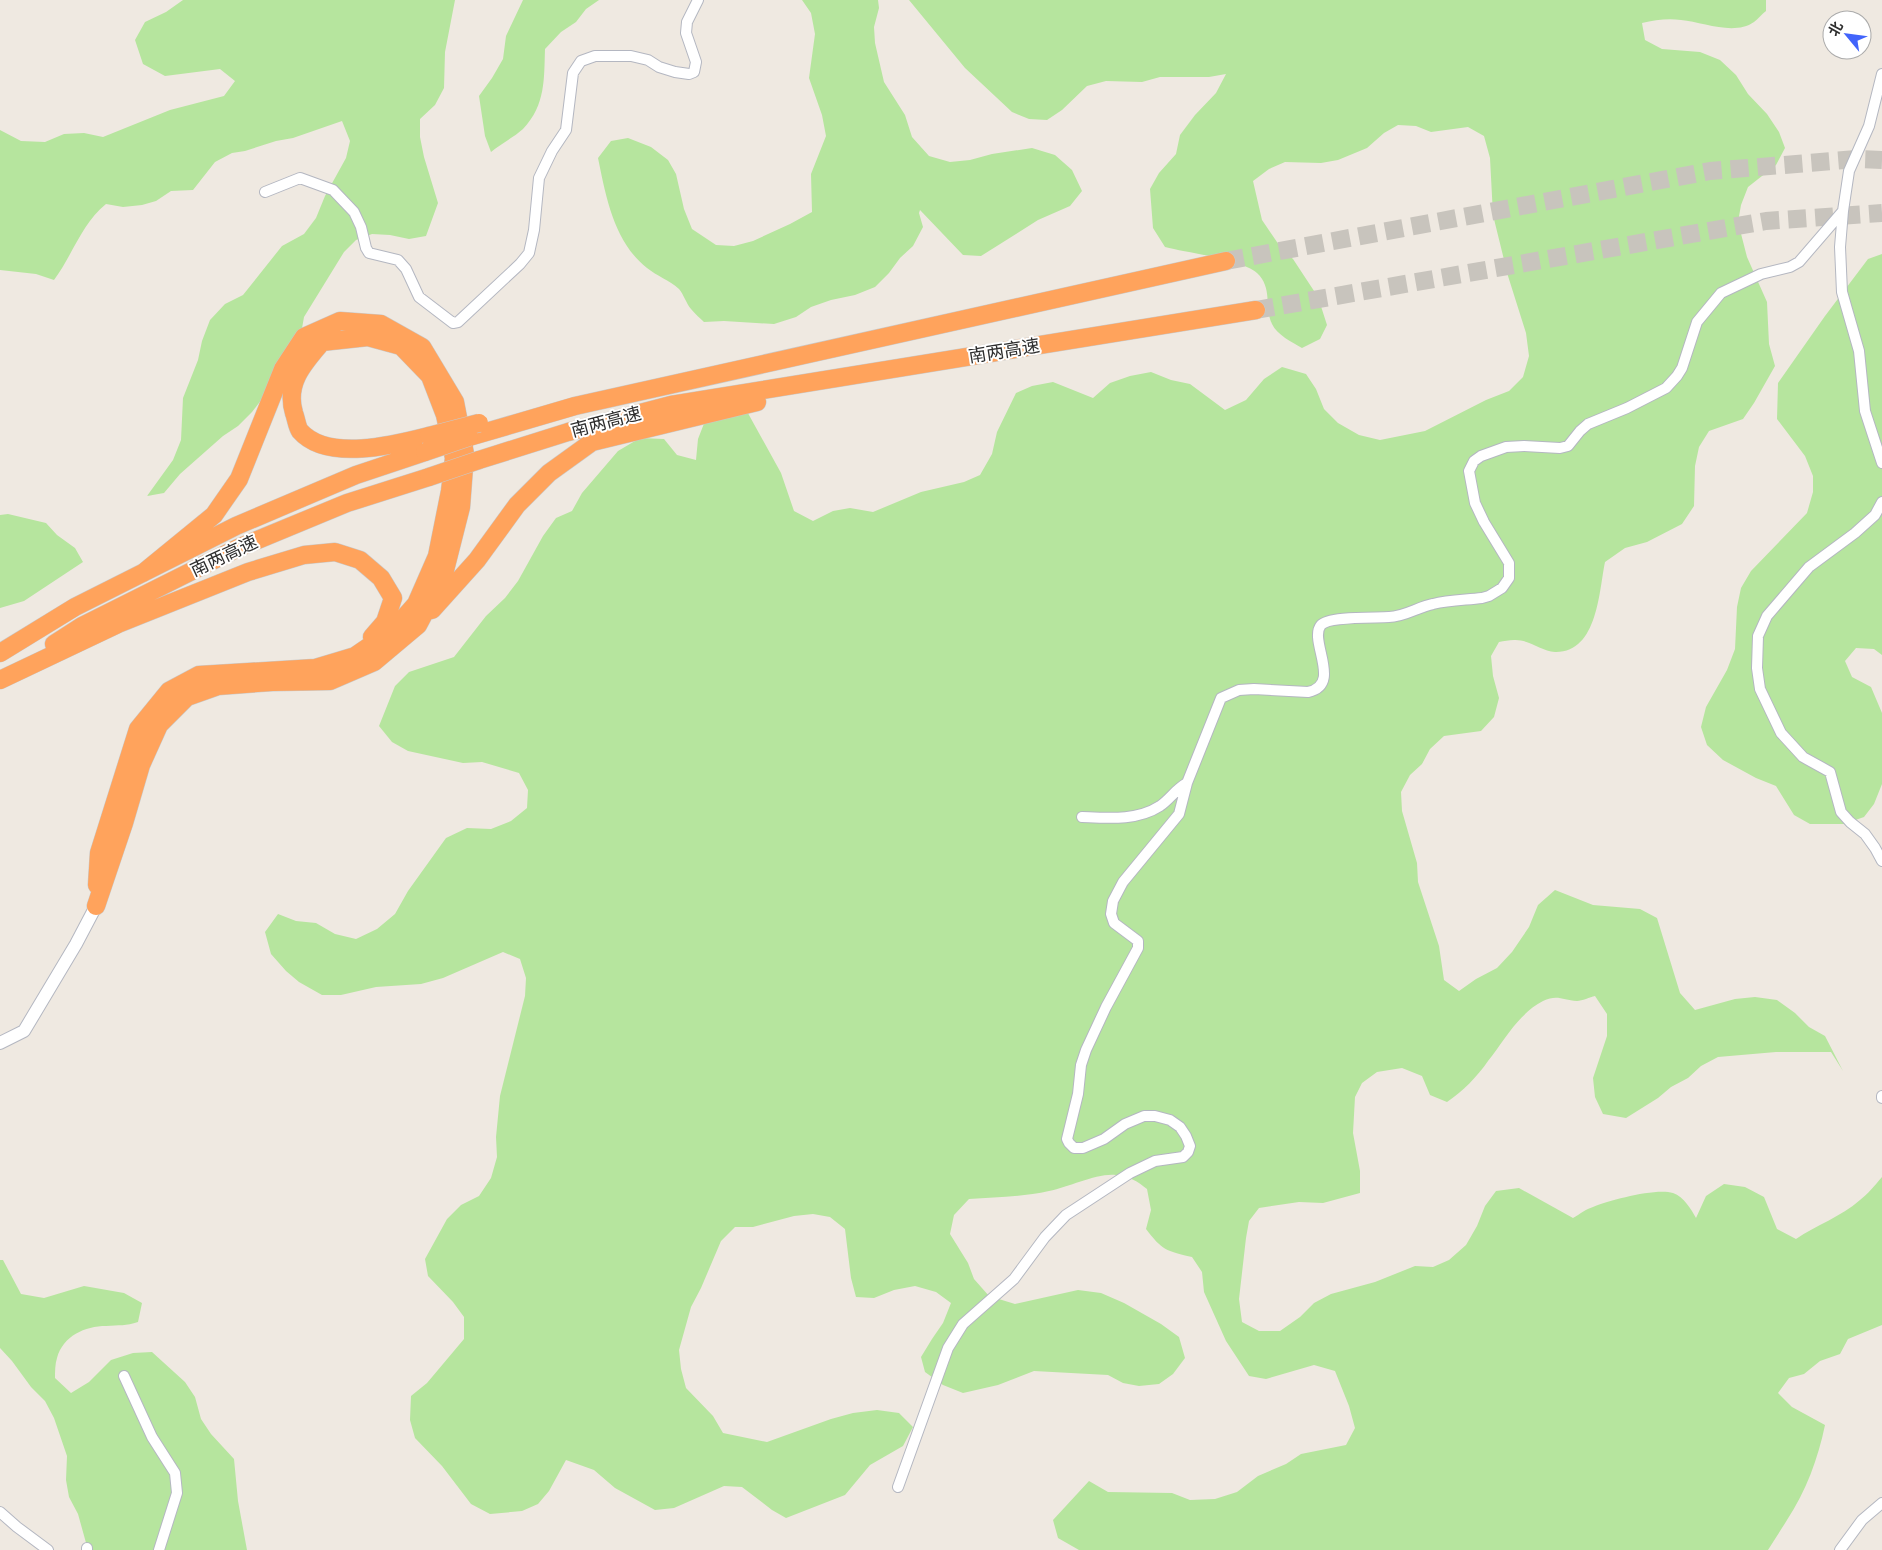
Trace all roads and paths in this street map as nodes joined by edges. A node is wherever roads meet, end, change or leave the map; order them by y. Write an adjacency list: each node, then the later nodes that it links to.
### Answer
1 (698, 0): 3 (street)
2 (1882, 74): 4 (street)
3 (265, 192)
4 (1843, 211): 9 (street); 16 (street)
5 (1226, 261): 8 (highway, 南两高速, bridge)
6 (1256, 310): 7 (highway, 南两高速)
7 (896, 368): 12 (highway); 15 (highway, 南两高速, bridge)
8 (427, 444): 11 (highway, 南两高速); 14 (highway)
9 (1882, 463)
10 (1882, 502): 18 (street)
11 (143, 573): 12 (highway); 13 (highway, 南两高速)
12 (418, 625): 14 (highway)
13 (0, 653)
14 (357, 662): 15 (highway); 19 (highway)
15 (0, 679)
16 (1187, 783): 17 (street); 22 (street)
17 (1082, 817)
18 (1882, 861)
19 (96, 906): 20 (street)
20 (0, 1043)
21 (124, 1376): 26 (street)
22 (898, 1487)
23 (1882, 1503): 27 (street)
24 (0, 1512): 25 (street)
25 (48, 1550)
26 (159, 1550)
27 (1840, 1550)

